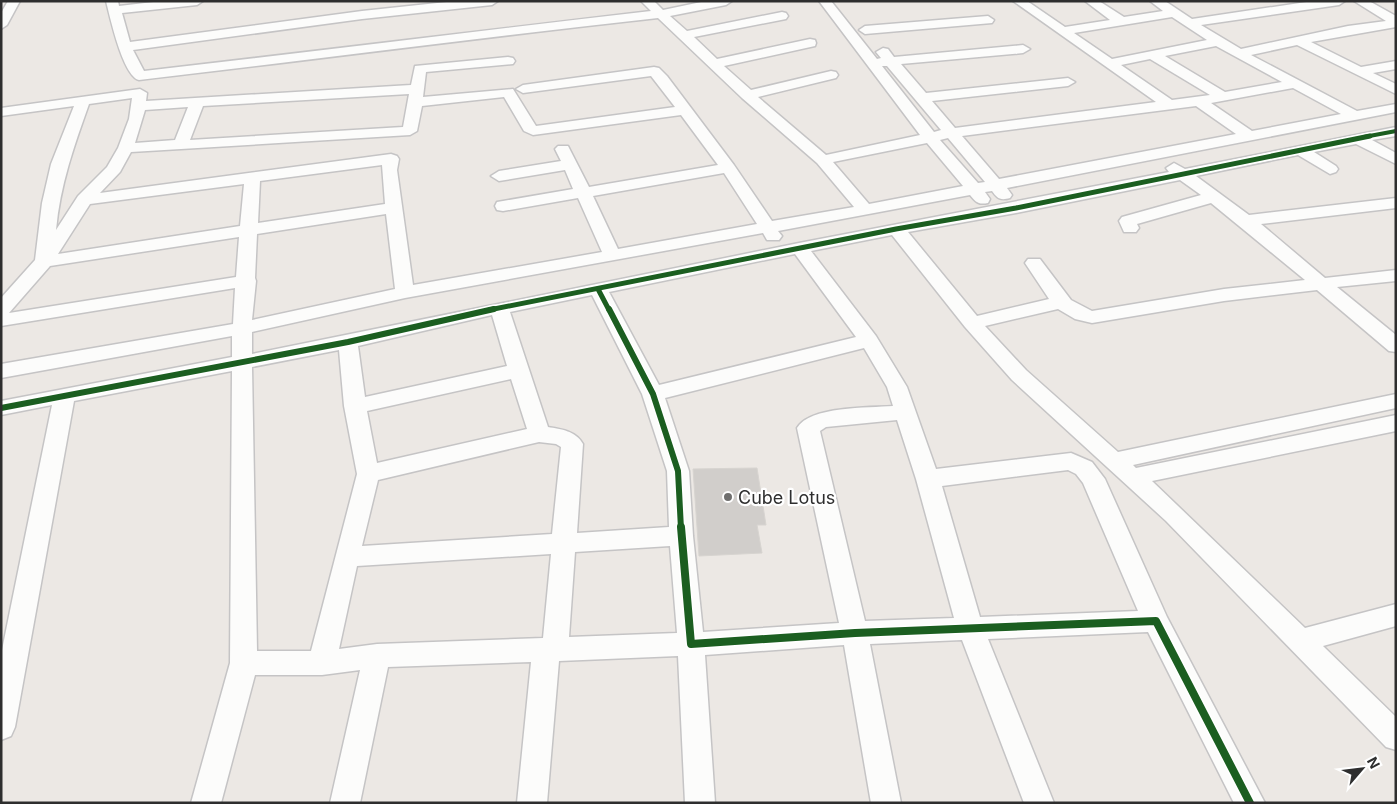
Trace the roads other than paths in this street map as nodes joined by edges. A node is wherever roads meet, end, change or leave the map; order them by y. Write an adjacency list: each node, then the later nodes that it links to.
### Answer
1 (14, 1): 26 (street)
2 (197, 1): 15 (street)
3 (360, 1): 20 (street)
4 (492, 1): 20 (street)
5 (647, 1): 19 (street)
6 (726, 1): 19 (street)
7 (825, 1): 42 (street)
8 (842, 1): 27 (street)
9 (1019, 1): 28 (street)
10 (1091, 1): 23 (street)
11 (1156, 1): 18 (street)
12 (1258, 1): 17 (street)
13 (1339, 1): 16 (street)
14 (1360, 1): 24 (street)
15 (114, 5): 35 (street)
16 (1296, 8): 17 (street); 29 (street)
17 (1276, 10): 25 (street)
18 (1174, 13): 23 (street); 25 (street)
19 (660, 14): 30 (street); 38 (street)
20 (362, 15): 31 (street); 35 (street)
21 (782, 16): 30 (street)
22 (988, 20): 27 (street)
23 (1122, 22): 28 (street)
24 (1396, 22): 29 (street)
25 (1190, 23): 33 (street)
26 (1, 25)
27 (865, 30): 40 (street)
28 (1063, 31): 43 (street)
29 (1341, 32): 32 (street)
30 (682, 36): 44 (street)
31 (362, 39): 38 (street); 48 (street)
32 (1298, 40): 37 (street); 46 (street)
33 (1218, 42): 37 (street); 39 (street)
34 (810, 43): 44 (street)
35 (125, 47): 48 (street)
36 (1023, 49): 40 (street)
37 (1240, 53): 50 (street)
38 (422, 55): 41 (street); 54 (street)
39 (1154, 55): 43 (street); 55 (street)
40 (891, 61): 42 (street); 56 (street)
41 (508, 62)
42 (875, 63): 70 (street)
43 (1110, 63): 61 (street)
44 (713, 64): 53 (street)
45 (1396, 65): 46 (street)
46 (1359, 71): 52 (street)
47 (831, 75): 53 (street)
48 (139, 76): 57 (street)
49 (1068, 82): 56 (street)
50 (1293, 84): 55 (street); 65 (street)
51 (522, 89): 63 (street)
52 (1396, 90)
53 (747, 95): 79 (street)
54 (416, 96): 60 (street); 63 (street); 66 (street)
55 (1222, 96): 59 (street)
56 (922, 98): 68 (street)
57 (139, 100): 58 (street); 60 (street); 73 (street)
58 (83, 101): 64 (street); 104 (street)
59 (1199, 101): 61 (street); 69 (street)
60 (197, 103): 72 (street)
61 (1169, 105): 68 (street)
62 (1396, 108): 65 (street)
63 (685, 110): 81 (street)
64 (1, 112)
65 (1355, 116): 69 (street)
66 (410, 131): 72 (street); 77 (street)
67 (1396, 131): 71 (street)
68 (950, 133): 70 (street); 86 (street)
69 (1249, 136): 76 (street)
70 (930, 137): 79 (street); 87 (street)
71 (1357, 138): 75 (street); 78 (street)
72 (181, 144): 73 (street)
73 (126, 148): 90 (street)
74 (564, 149): 80 (street)
75 (1299, 150): 82 (street); 83 (street)
76 (1154, 153): 83 (street); 86 (street)
77 (391, 159): 85 (street); 93 (street)
78 (1395, 159)
79 (823, 160): 95 (street)
80 (571, 164): 84 (street); 88 (street)
81 (728, 168): 88 (street); 98 (street)
82 (1330, 169)
83 (1181, 174): 89 (street); 94 (street)
84 (499, 176)
85 (252, 178): 90 (street); 101 (street)
86 (995, 187): 87 (street); 94 (street)
87 (974, 190): 95 (street); 96 (street)
88 (584, 192): 92 (street); 103 (street)
89 (1213, 197): 97 (street); 99 (street)
90 (84, 200): 104 (street)
91 (1396, 203): 97 (street)
92 (503, 206)
93 (394, 208): 101 (street); 110 (street)
94 (1016, 208): 96 (street)
95 (865, 210): 98 (street)
96 (994, 212): 100 (street)
97 (1246, 221): 108 (street)
98 (766, 227): 102 (street); 103 (street)
99 (1130, 228)
100 (896, 229): 102 (street); 115 (street)
101 (250, 230): 104 (street); 107 (street)
102 (791, 250): 109 (street); 117 (street)
103 (612, 255): 110 (street)
104 (44, 262): 113 (street)
105 (1034, 263): 111 (street)
106 (1396, 275): 108 (street)
107 (247, 281): 114 (street); 116 (street)
108 (1321, 283): 111 (street); 119 (street)
109 (598, 289): 112 (street); 123 (street)
110 (405, 292): 116 (street)
111 (1061, 302): 115 (street)
112 (499, 308): 118 (street); 121 (street)
113 (1, 310)
114 (1, 320)
115 (972, 323): 132 (street)
116 (242, 328): 120 (street); 122 (street)
117 (869, 340): 123 (street); 129 (street)
118 (348, 342): 120 (street); 126 (street)
119 (1396, 346)
120 (243, 362): 124 (street); 147 (street)
121 (518, 370): 126 (street); 131 (street)
122 (1, 371)
123 (653, 394): 136 (street)
124 (65, 395): 128 (street); 149 (street)
125 (1396, 401): 127 (street)
126 (355, 406): 133 (street)
127 (1372, 406): 130 (street); 132 (street)
128 (1, 408)
129 (906, 412): 135 (street); 142 (street)
130 (1393, 423): 134 (street)
131 (539, 434): 133 (street); 137 (street)
132 (1114, 461): 134 (street)
133 (368, 474): 138 (street)
134 (1132, 477): 143 (street)
135 (928, 479): 140 (street); 141 (street)
136 (681, 536): 137 (street); 144 (street)
137 (563, 543): 138 (street); 145 (street)
138 (347, 557): 148 (street)
139 (1396, 615): 143 (street)
140 (1156, 621): 141 (street); 157 (street)
141 (971, 630): 142 (street); 156 (street)
142 (855, 633): 144 (street); 155 (street)
143 (1300, 640): 150 (street)
144 (690, 644): 145 (street); 154 (street)
145 (550, 650): 146 (street); 153 (street)
146 (377, 656): 148 (street); 152 (street)
147 (244, 663): 148 (street); 151 (street)
148 (322, 663)
149 (1, 727)
150 (1396, 737)
151 (206, 803)
152 (345, 803)
153 (532, 803)
154 (700, 803)
155 (886, 803)
156 (1039, 803)
157 (1250, 803)

